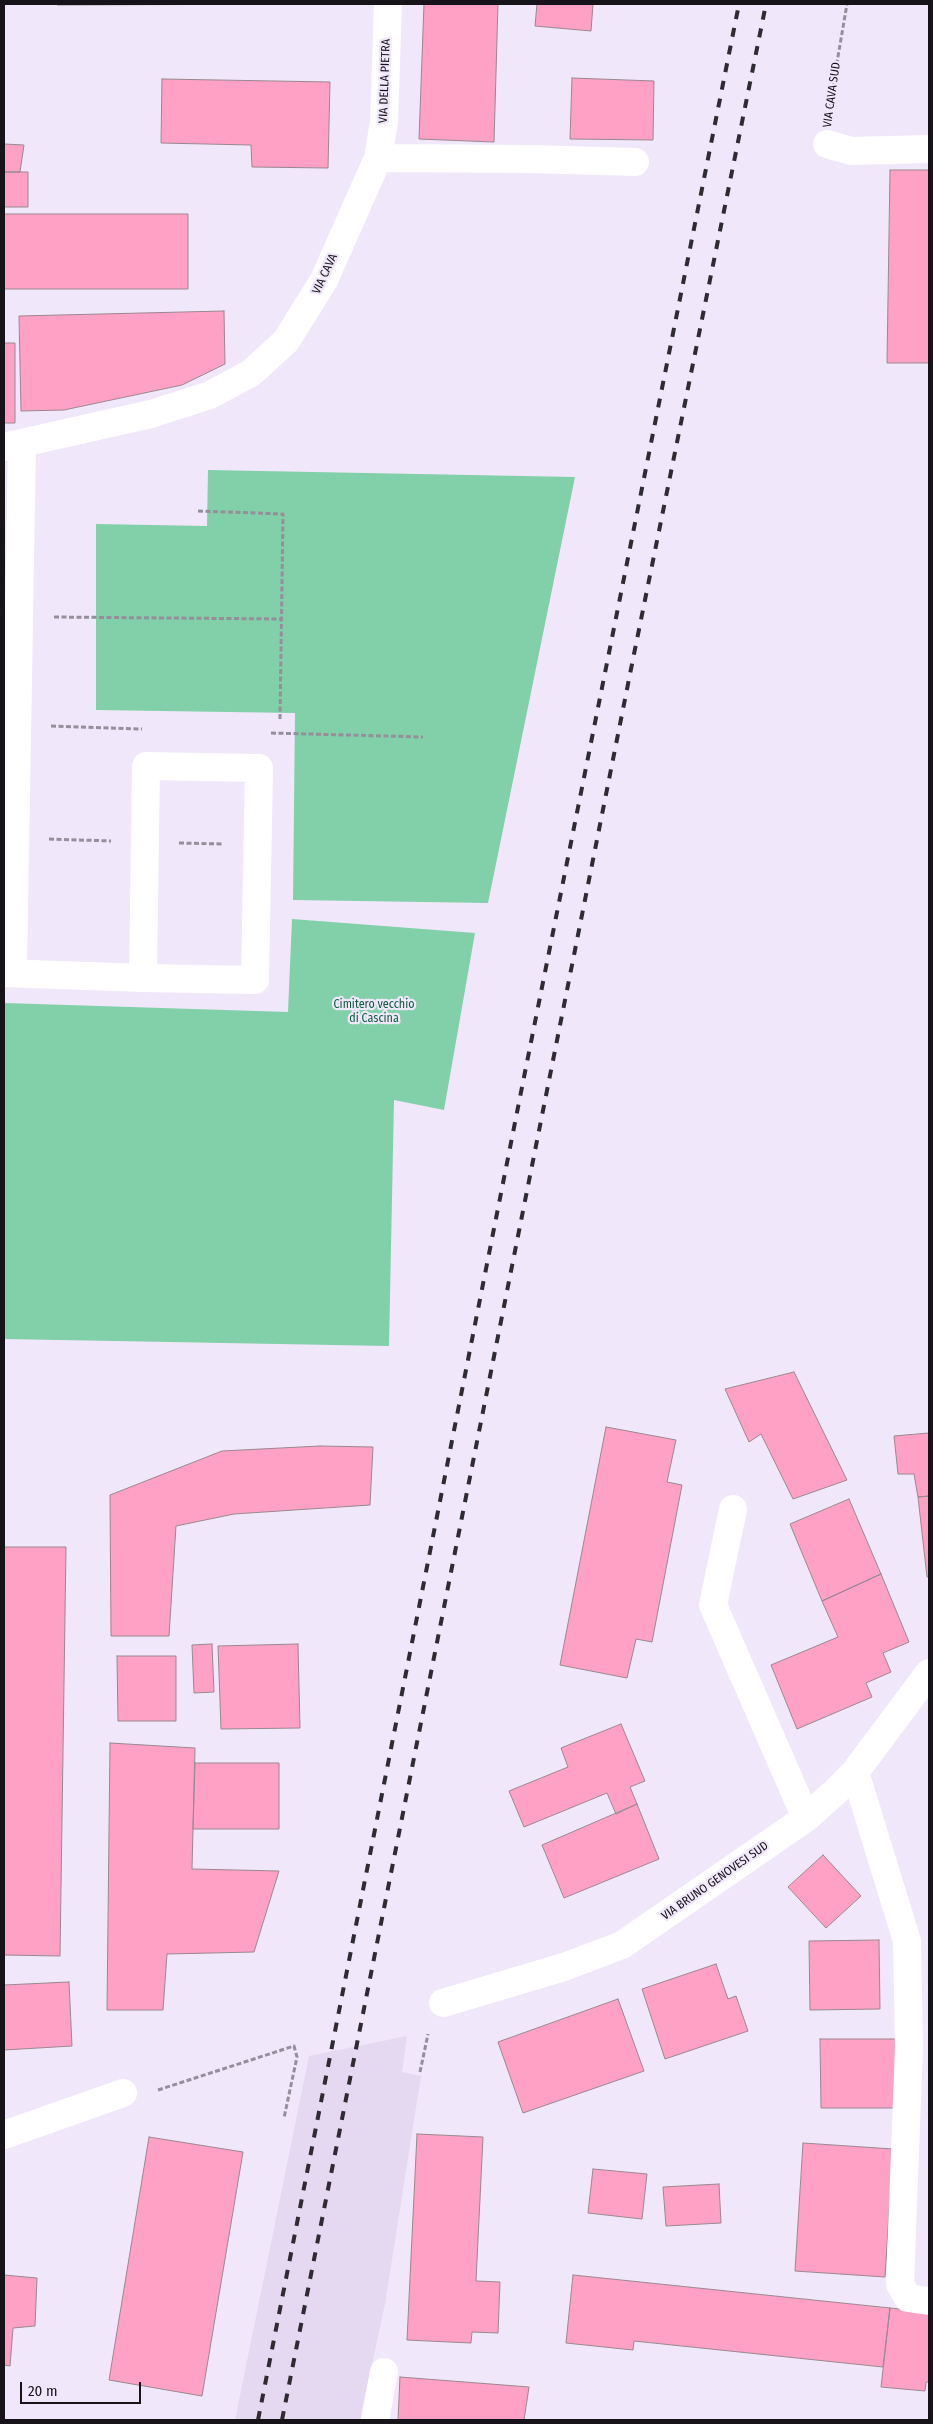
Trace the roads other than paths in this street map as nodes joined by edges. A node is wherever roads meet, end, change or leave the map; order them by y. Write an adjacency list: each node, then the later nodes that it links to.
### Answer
1 (388, 4): 4 (street, VIA DELLA PIETRA)
2 (828, 144): 3 (street, VIA CAVA SUD)
3 (929, 149)
4 (378, 158): 5 (street); 6 (street, VIA CAVA)
5 (634, 162)
6 (13, 445): 7 (street)
7 (9, 973): 8 (street)
8 (143, 978): 8 (street)
9 (734, 1509): 12 (street)
10 (929, 1673): 11 (street, VIA BRUNO GENOVESI SUD)
11 (855, 1772): 12 (street, VIA BRUNO GENOVESI SUD); 16 (street)
12 (806, 1818): 13 (street, VIA BRUNO GENOVESI SUD)
13 (443, 2003)
14 (123, 2093): 15 (street)
15 (4, 2135)
16 (929, 2301)
17 (384, 2372): 18 (street)
18 (375, 2420)

